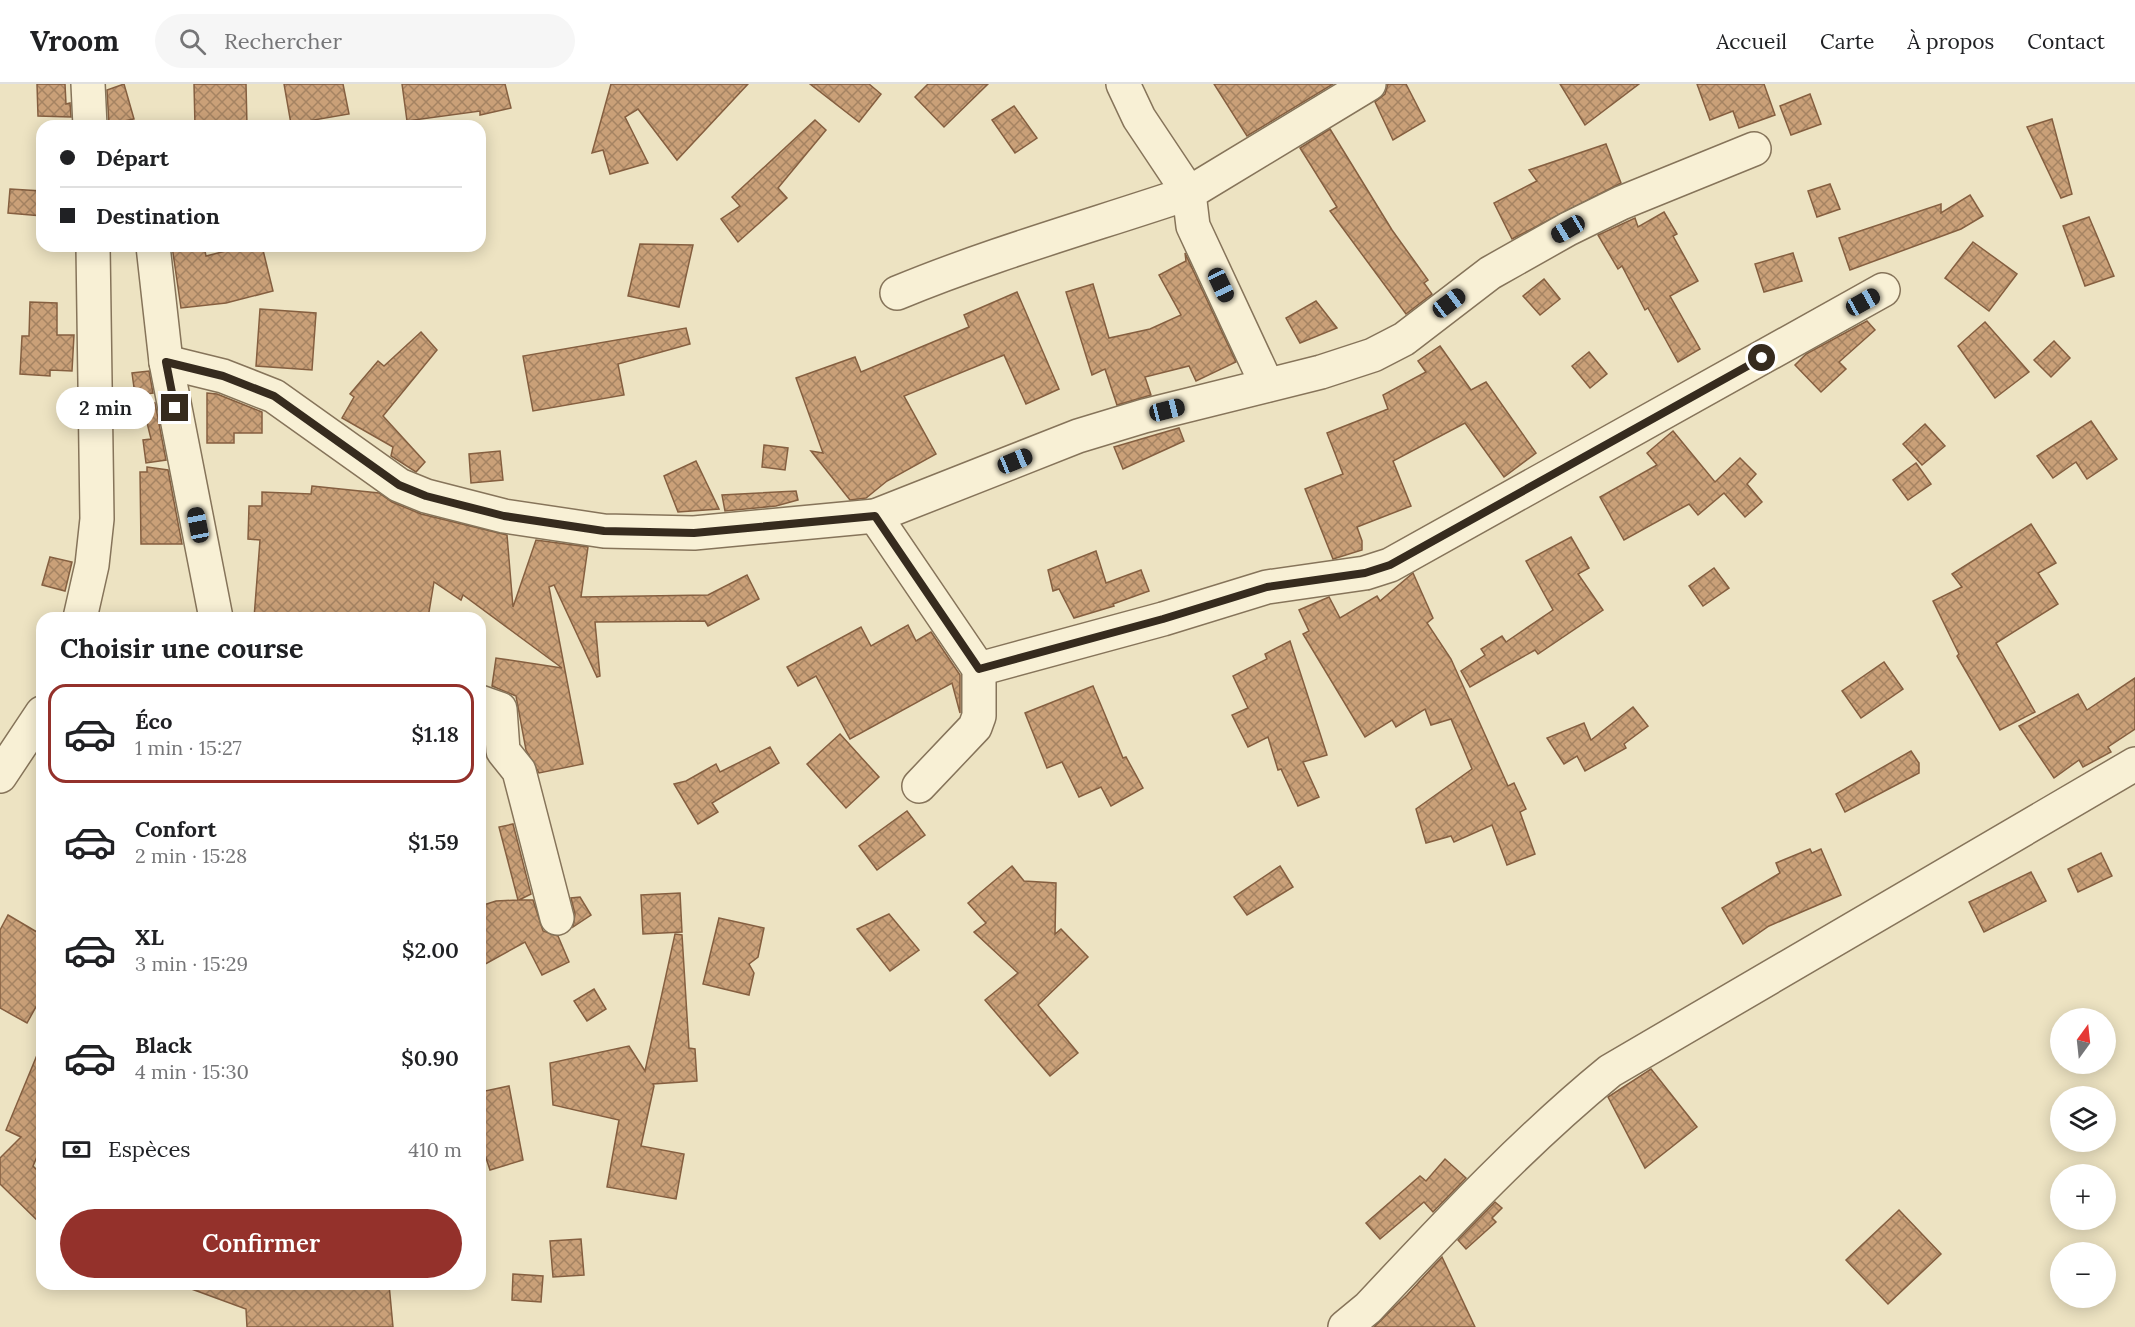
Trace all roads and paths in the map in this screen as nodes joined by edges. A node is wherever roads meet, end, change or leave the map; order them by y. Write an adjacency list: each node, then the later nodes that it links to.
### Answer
1 (88, 84): 4 (street)
2 (1123, 84): 6 (street)
3 (1369, 84): 6 (street)
4 (90, 120)
5 (1754, 149): 12 (street)
6 (1189, 193): 10 (street); 12 (street)
7 (93, 252): 14 (street)
8 (154, 252): 11 (street)
9 (1883, 290): 16 (street)
10 (897, 293)
11 (166, 362): 13 (street); 15 (street)
12 (1266, 385): 13 (street)
13 (875, 516): 16 (street)
14 (81, 612)
15 (215, 612)
16 (979, 669): 21 (street)
17 (486, 704): 22 (street)
18 (36, 722): 20 (street)
19 (2135, 764): 23 (street)
20 (0, 776)
21 (919, 786)
22 (557, 918)
23 (1345, 1327)

